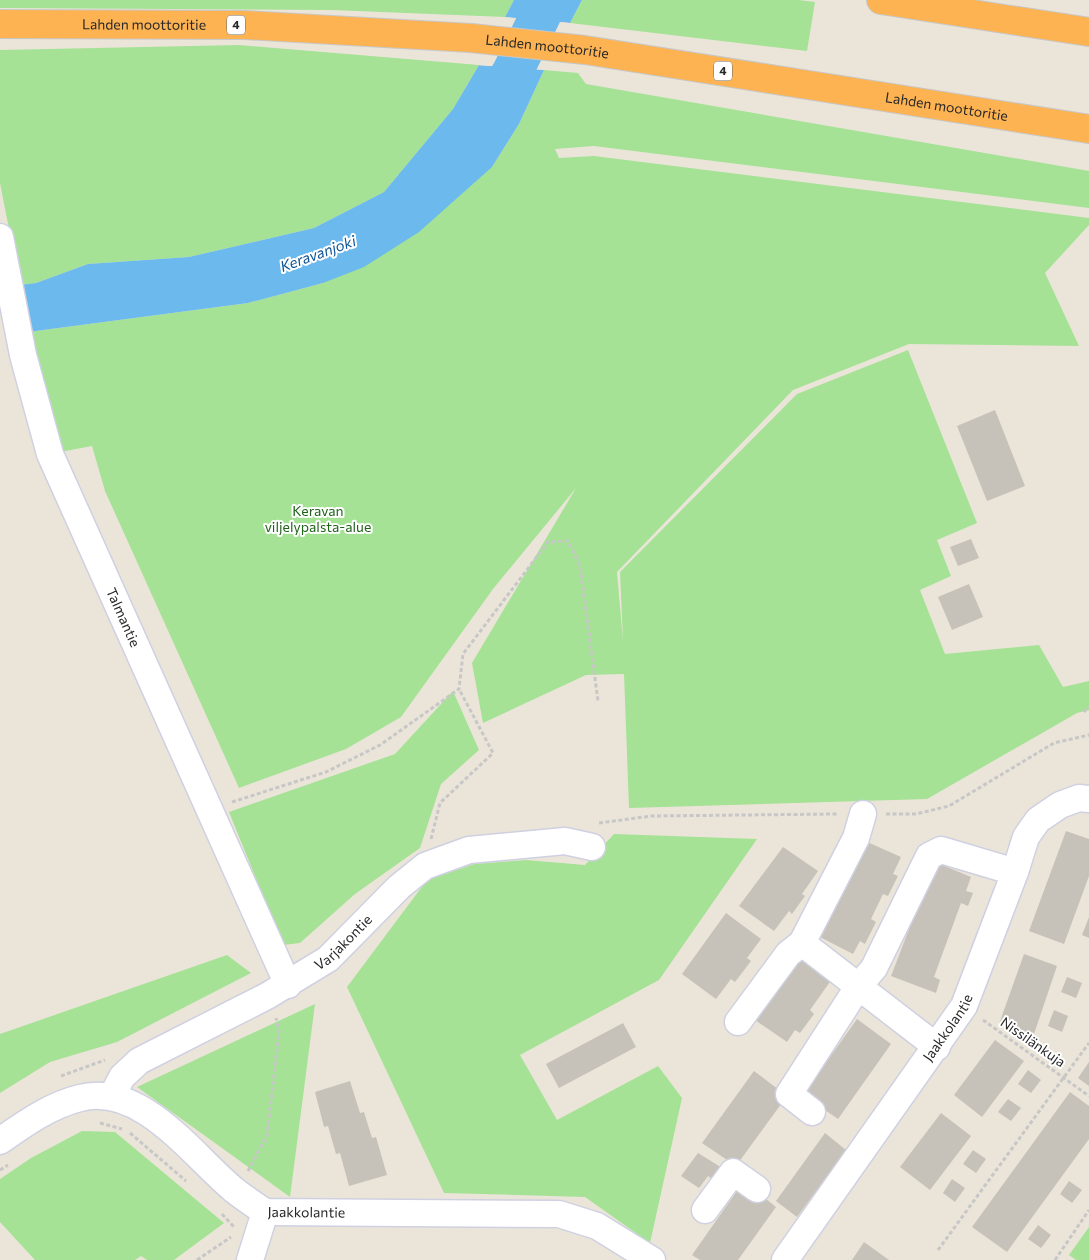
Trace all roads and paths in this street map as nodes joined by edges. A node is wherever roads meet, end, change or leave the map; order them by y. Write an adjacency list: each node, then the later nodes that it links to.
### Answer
1 (881, 0): 3 (highway)
2 (0, 24): 4 (highway, Lahden moottoritie / 4)
3 (1089, 32)
4 (1089, 129)
5 (0, 237): 11 (street, Talmantie)
6 (460, 689): 7 (path); 11 (path); 14 (path)
7 (598, 701)
8 (1089, 706): 9 (path)
9 (1084, 712)
10 (1089, 799): 15 (street, Jaakkolantie)
11 (210, 809): 18 (street, Talmantie)
12 (863, 814): 16 (street)
13 (592, 847): 14 (street, Varjakontie)
14 (424, 866): 18 (street, Varjakontie)
15 (1015, 872): 17 (street); 19 (street, Jaakkolantie)
16 (802, 943): 17 (street); 20 (street)
17 (858, 987): 22 (street); 26 (street)
18 (278, 991): 24 (street, Varjakontie); 32 (path)
19 (964, 1006): 22 (street, Jaakkolantie); 23 (path, Nissilänkuja)
20 (738, 1022)
21 (1089, 1043): 23 (path)
22 (937, 1047): 40 (street, Jaakkolantie)
23 (1065, 1078): 25 (path, Nissilänkuja); 36 (path)
24 (112, 1096): 28 (street, Jaakkolantie); 32 (street, Jaakkolantie)
25 (1089, 1096)
26 (812, 1112)
27 (91, 1123): 30 (path)
28 (8, 1151): 29 (path)
29 (0, 1170)
30 (187, 1182)
31 (758, 1189): 33 (street)
32 (234, 1190): 35 (street, Jaakkolantie); 37 (path)
33 (705, 1210)
34 (1089, 1210): 41 (path)
35 (265, 1212): 38 (street); 39 (street, Jaakkolantie)
36 (938, 1250)
37 (197, 1260)
38 (250, 1260)
39 (652, 1260)
40 (785, 1260)
41 (1056, 1260)

